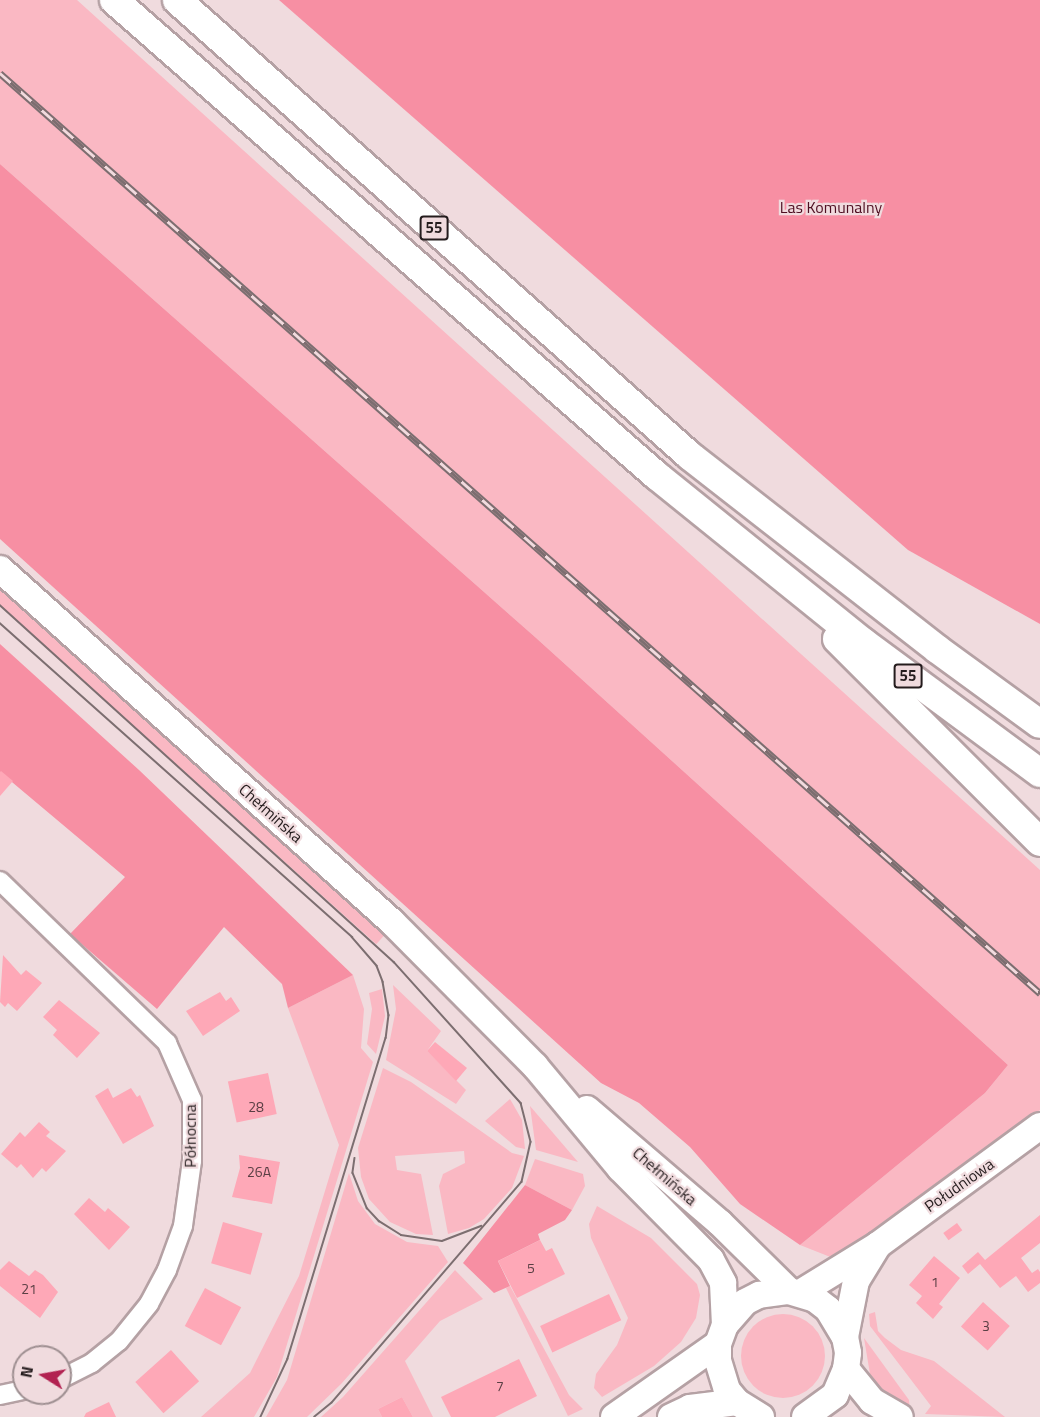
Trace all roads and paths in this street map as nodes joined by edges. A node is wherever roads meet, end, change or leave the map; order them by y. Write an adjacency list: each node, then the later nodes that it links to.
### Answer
1 (114, 0): 4 (main road, 55)
2 (177, 0): 5 (main road, 55)
3 (0, 569): 9 (main road, Chełmińska)
4 (779, 576): 6 (main road, 55); 7 (main road)
5 (1040, 724)
6 (1040, 773)
7 (1040, 842)
8 (0, 881): 16 (street, Północna)
9 (535, 1066): 12 (main road, Chełmińska); 13 (main road, Chełmińska)
10 (1040, 1126): 11 (main road, Południowa)
11 (878, 1245): 12 (main road, Południowa); 14 (main road, Południowa)
12 (794, 1292): 13 (main road, Południowa); 14 (main road, Chełmińska)
13 (722, 1335): 17 (main road, Chełmińska); 18 (main road)
14 (845, 1336): 15 (main road, Południowa)
15 (846, 1369): 21 (main road); 22 (main road)
16 (72, 1373)
17 (737, 1402): 19 (main road); 20 (main road)
18 (614, 1417)
19 (671, 1417)
20 (761, 1417)
21 (806, 1417)
22 (900, 1417)

